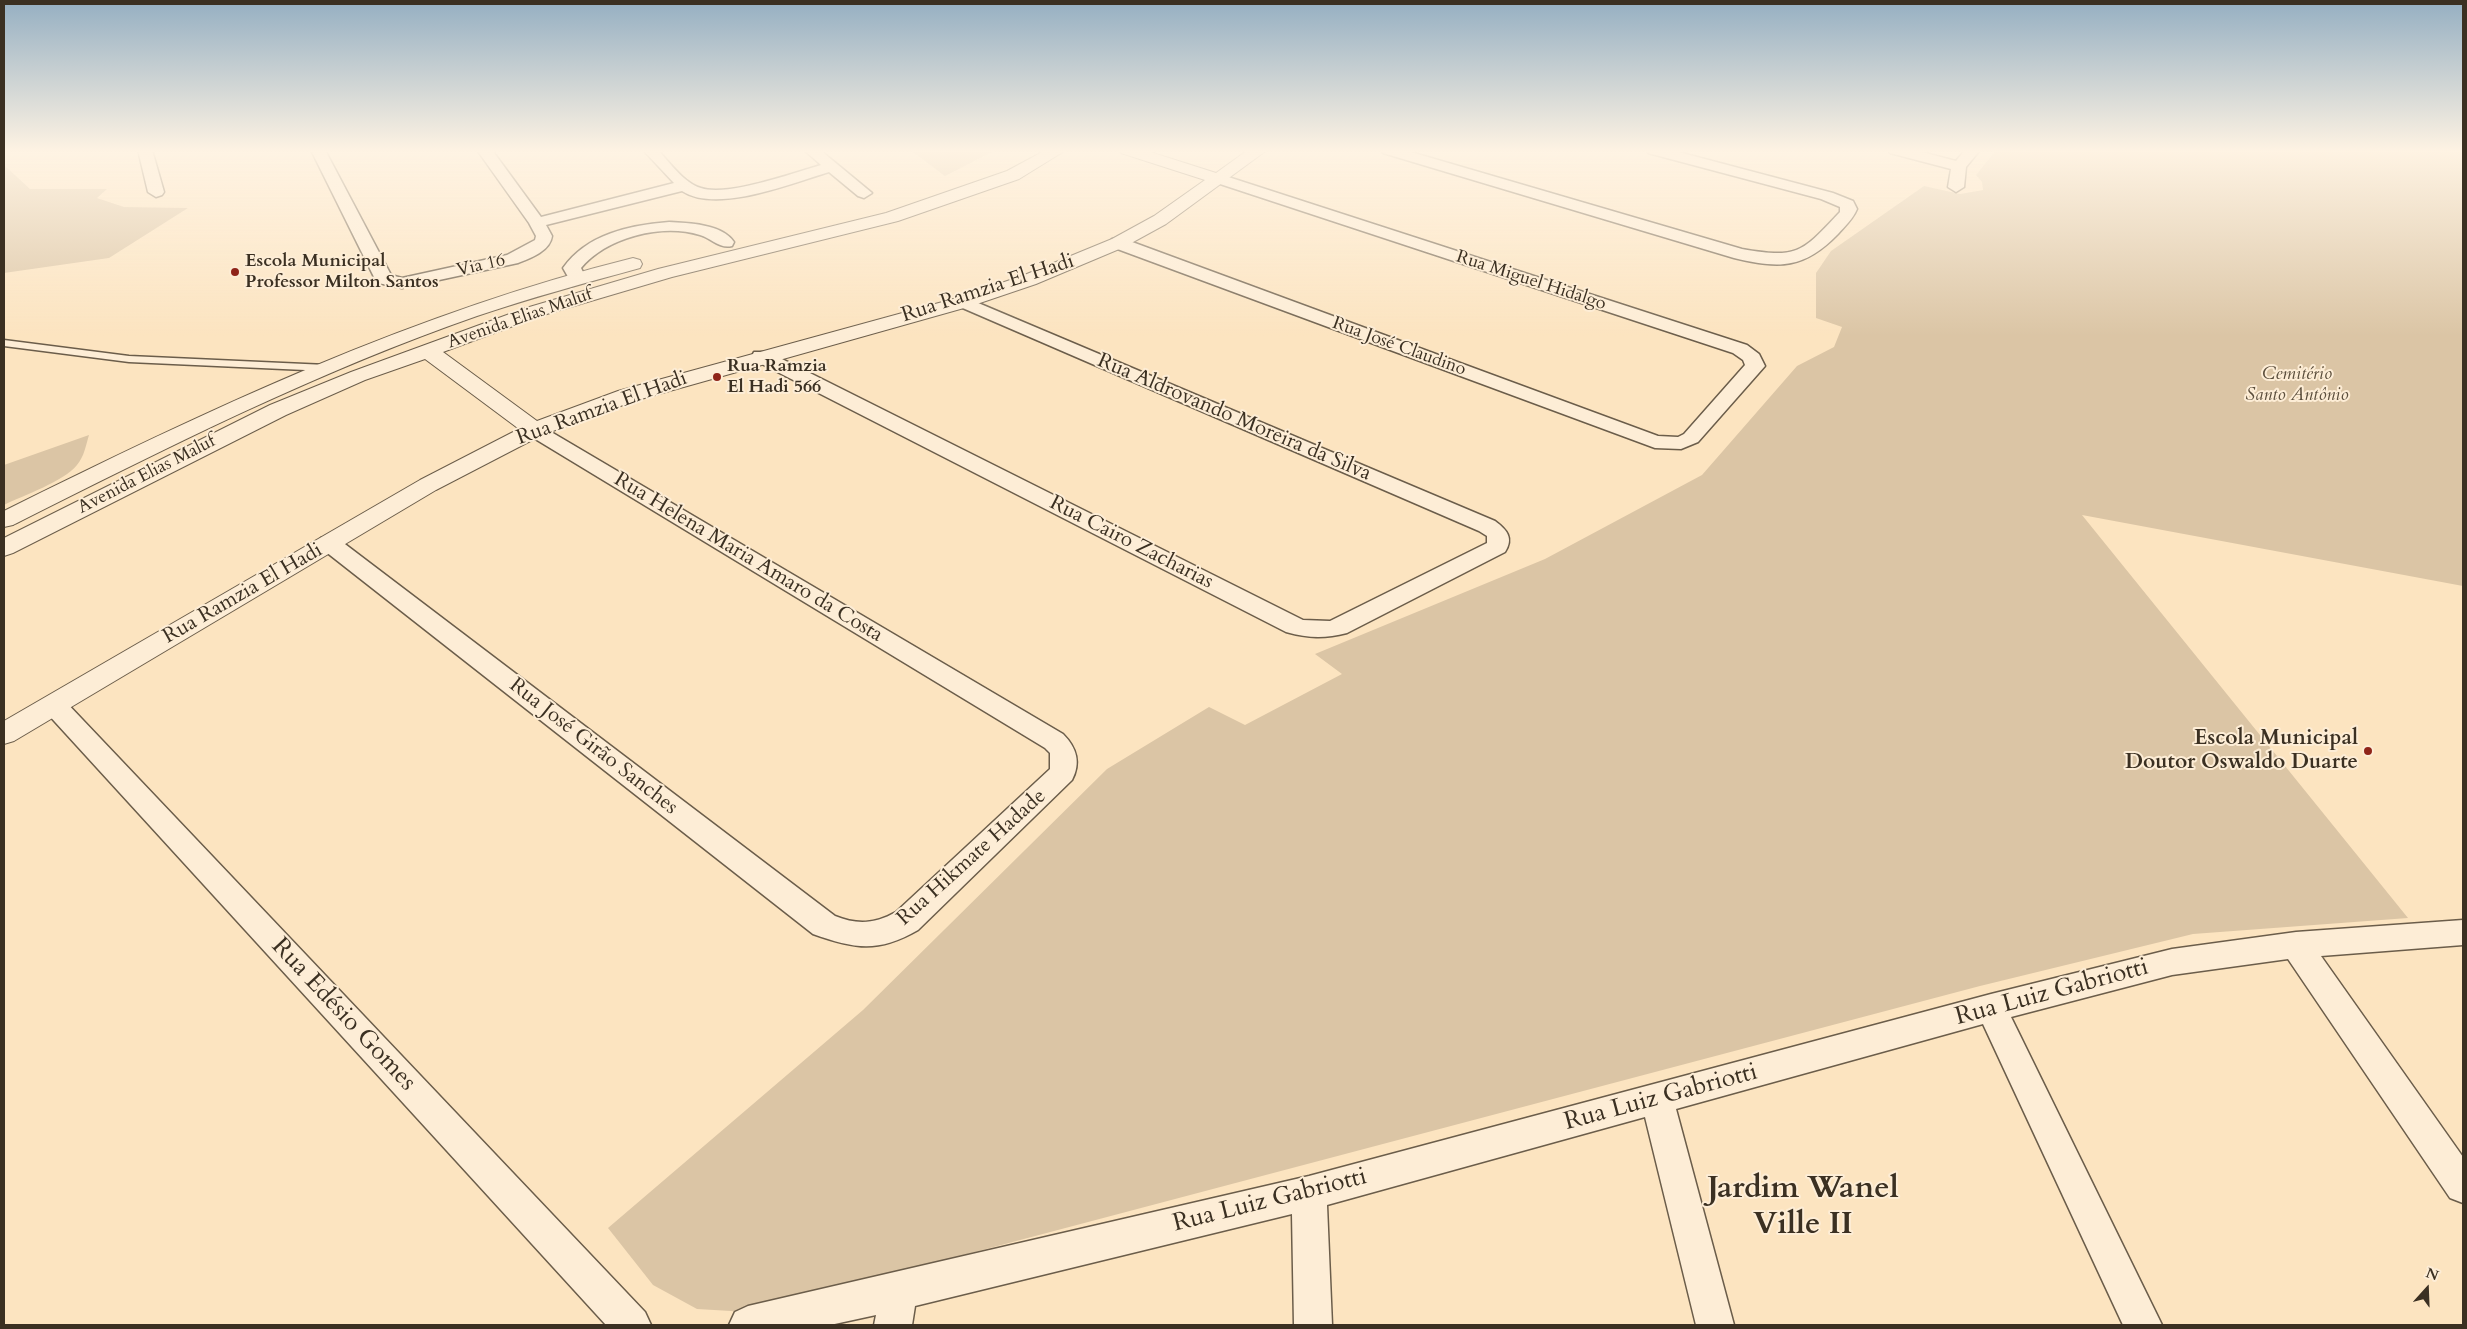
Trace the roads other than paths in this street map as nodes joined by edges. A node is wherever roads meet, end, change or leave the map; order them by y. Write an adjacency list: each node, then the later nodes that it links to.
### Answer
1 (350, 212): 12 (street, Via 16)
2 (529, 212): 12 (street)
3 (581, 212): 12 (street)
4 (600, 212): 14 (street)
5 (647, 212): 13 (street)
6 (853, 212): 15 (street, Avenida Elias Maluf)
7 (906, 212): 17 (street, Avenida Elias Maluf)
8 (1171, 212): 16 (street, Rua Ramzia El Hadi)
9 (1320, 212): 26 (street, Rua Miguel Hidalgo)
10 (1598, 212): 11 (street)
11 (1848, 212)
12 (537, 223)
13 (657, 227): 14 (street); 15 (street)
14 (616, 237): 18 (street)
15 (726, 242): 17 (street); 18 (street, Avenida Elias Maluf)
16 (1118, 243): 20 (street, Rua Ramzia El Hadi); 26 (street, Rua José Claudino)
17 (665, 273): 19 (street, Avenida Elias Maluf)
18 (576, 278): 19 (street); 24 (street, Avenida Elias Maluf)
19 (593, 294): 22 (street, Avenida Elias Maluf)
20 (964, 302): 23 (street, Rua Ramzia El Hadi); 28 (street, Rua Aldrovando Moreira da Silva)
21 (4, 343): 24 (lane)
22 (428, 351): 25 (street, Rua Helena Maria Amaro da Costa); 30 (street, Avenida Elias Maluf)
23 (761, 356): 25 (street, Rua Ramzia El Hadi); 28 (street, Rua Cairo Zacharias)
24 (327, 368): 27 (street, Avenida Elias Maluf)
25 (534, 430): 29 (street, Rua Ramzia El Hadi); 33 (street, Rua Helena Maria Amaro da Costa)
26 (1681, 443)
27 (4, 520)
28 (1500, 540)
29 (329, 543): 31 (street, Rua Ramzia El Hadi); 35 (street, Rua José Girão Sanches)
30 (4, 548)
31 (54, 705): 32 (street, Rua Ramzia El Hadi); 42 (street, Rua Edésio Gomes)
32 (4, 734)
33 (1065, 762): 35 (street, Rua Hikmate Hadade)
34 (2463, 932): 36 (street, Rua Luiz Gabriotti)
35 (865, 936)
36 (2296, 945): 37 (street, Rua Luiz Gabriotti); 39 (street)
37 (1992, 1008): 38 (street, Rua Luiz Gabriotti); 46 (street)
38 (1657, 1099): 40 (street, Rua Luiz Gabriotti); 45 (street)
39 (2463, 1186)
40 (1309, 1193): 41 (street, Rua Luiz Gabriotti); 44 (street)
41 (896, 1308): 43 (street, Rua Luiz Gabriotti)
42 (632, 1325)
43 (748, 1325)
44 (1313, 1325)
45 (1715, 1325)
46 (2143, 1325)

